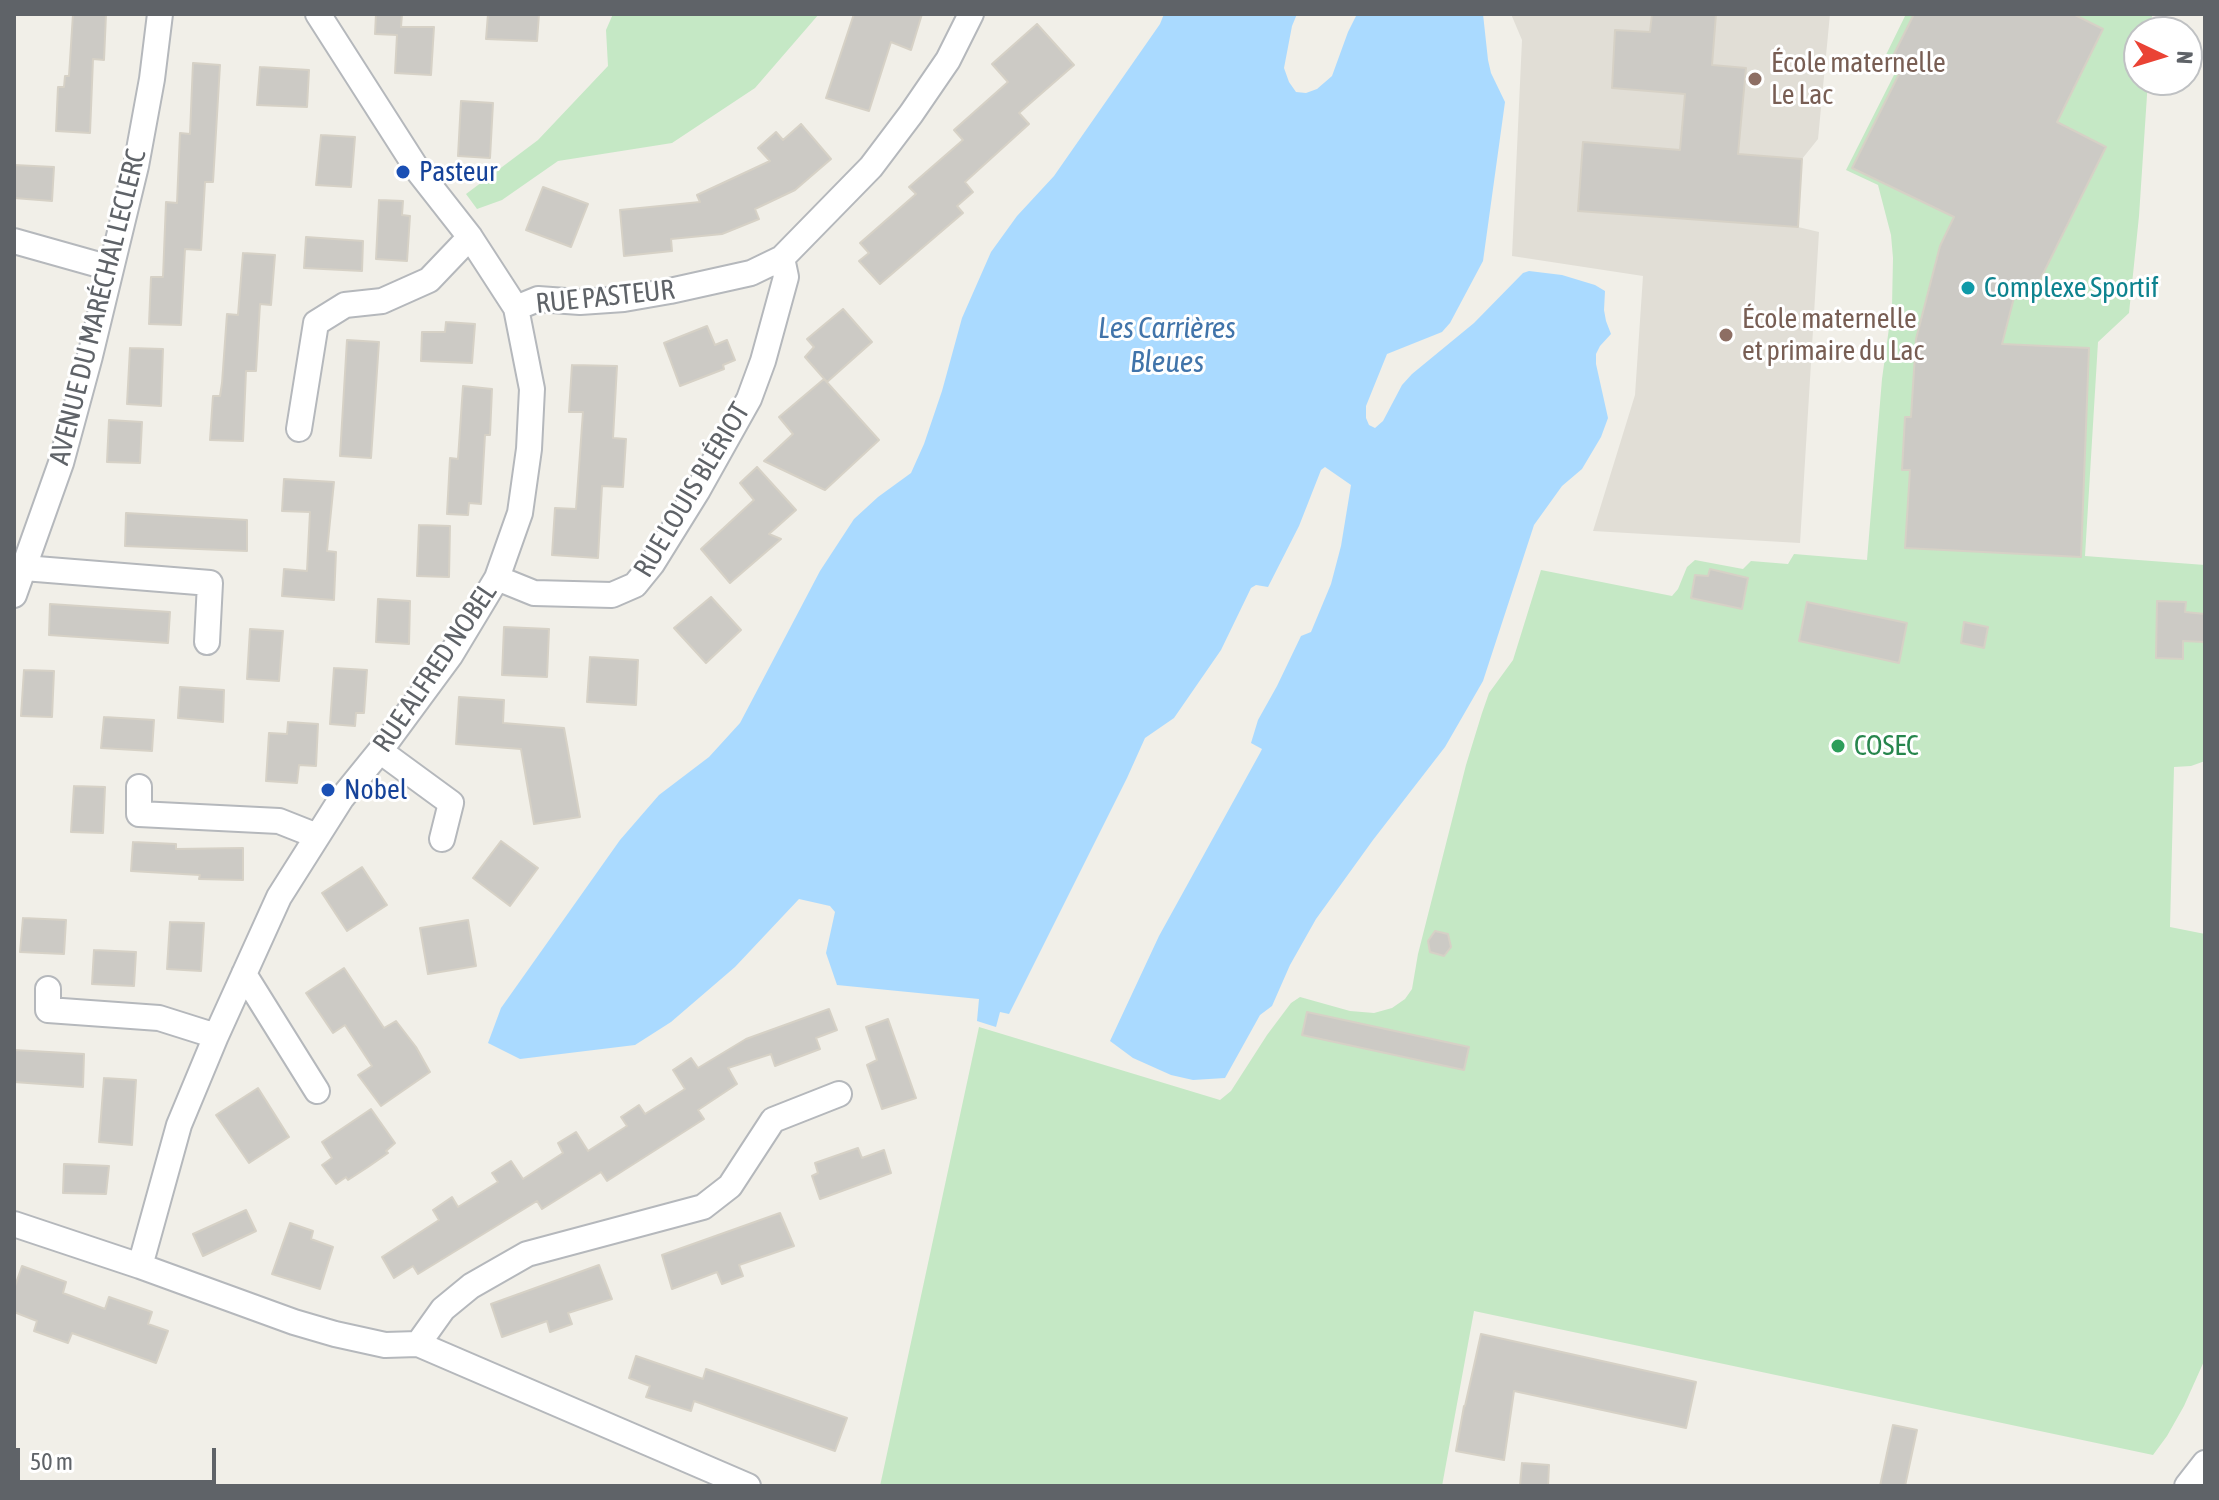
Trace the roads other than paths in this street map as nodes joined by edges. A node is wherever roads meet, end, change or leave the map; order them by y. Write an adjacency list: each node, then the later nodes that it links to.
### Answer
1 (160, 14): 7 (street, AVENUE DU MARÉCHAL LECLERC)
2 (318, 14): 4 (street, RUE PASTEUR)
3 (971, 14): 6 (street, RUE PASTEUR)
4 (470, 237): 8 (street, RUE PASTEUR); 9 (street)
5 (14, 241): 7 (street)
6 (782, 258): 8 (street, RUE PASTEUR); 11 (street, RUE LOUIS BLÉRIOT)
7 (110, 268): 10 (street, AVENUE DU MARÉCHAL LECLERC)
8 (516, 308): 11 (street, RUE ALFRED NOBEL)
9 (299, 429)
10 (24, 568): 12 (street, AVENUE DU MARÉCHAL LECLERC); 13 (street)
11 (497, 578): 14 (street, RUE ALFRED NOBEL)
12 (14, 595)
13 (207, 642)
14 (380, 751): 16 (street, RUE ALFRED NOBEL); 17 (street)
15 (139, 787): 16 (street)
16 (317, 836): 18 (street, RUE ALFRED NOBEL)
17 (442, 839)
18 (244, 974): 20 (street, RUE ALFRED NOBEL); 21 (street)
19 (48, 989): 20 (street)
20 (216, 1036): 24 (street, RUE ALFRED NOBEL)
21 (317, 1091)
22 (839, 1094): 25 (street)
23 (14, 1224): 24 (street)
24 (140, 1266): 25 (street)
25 (418, 1344): 27 (street)
26 (2205, 1463): 28 (street)
27 (748, 1486)
28 (2187, 1486)

